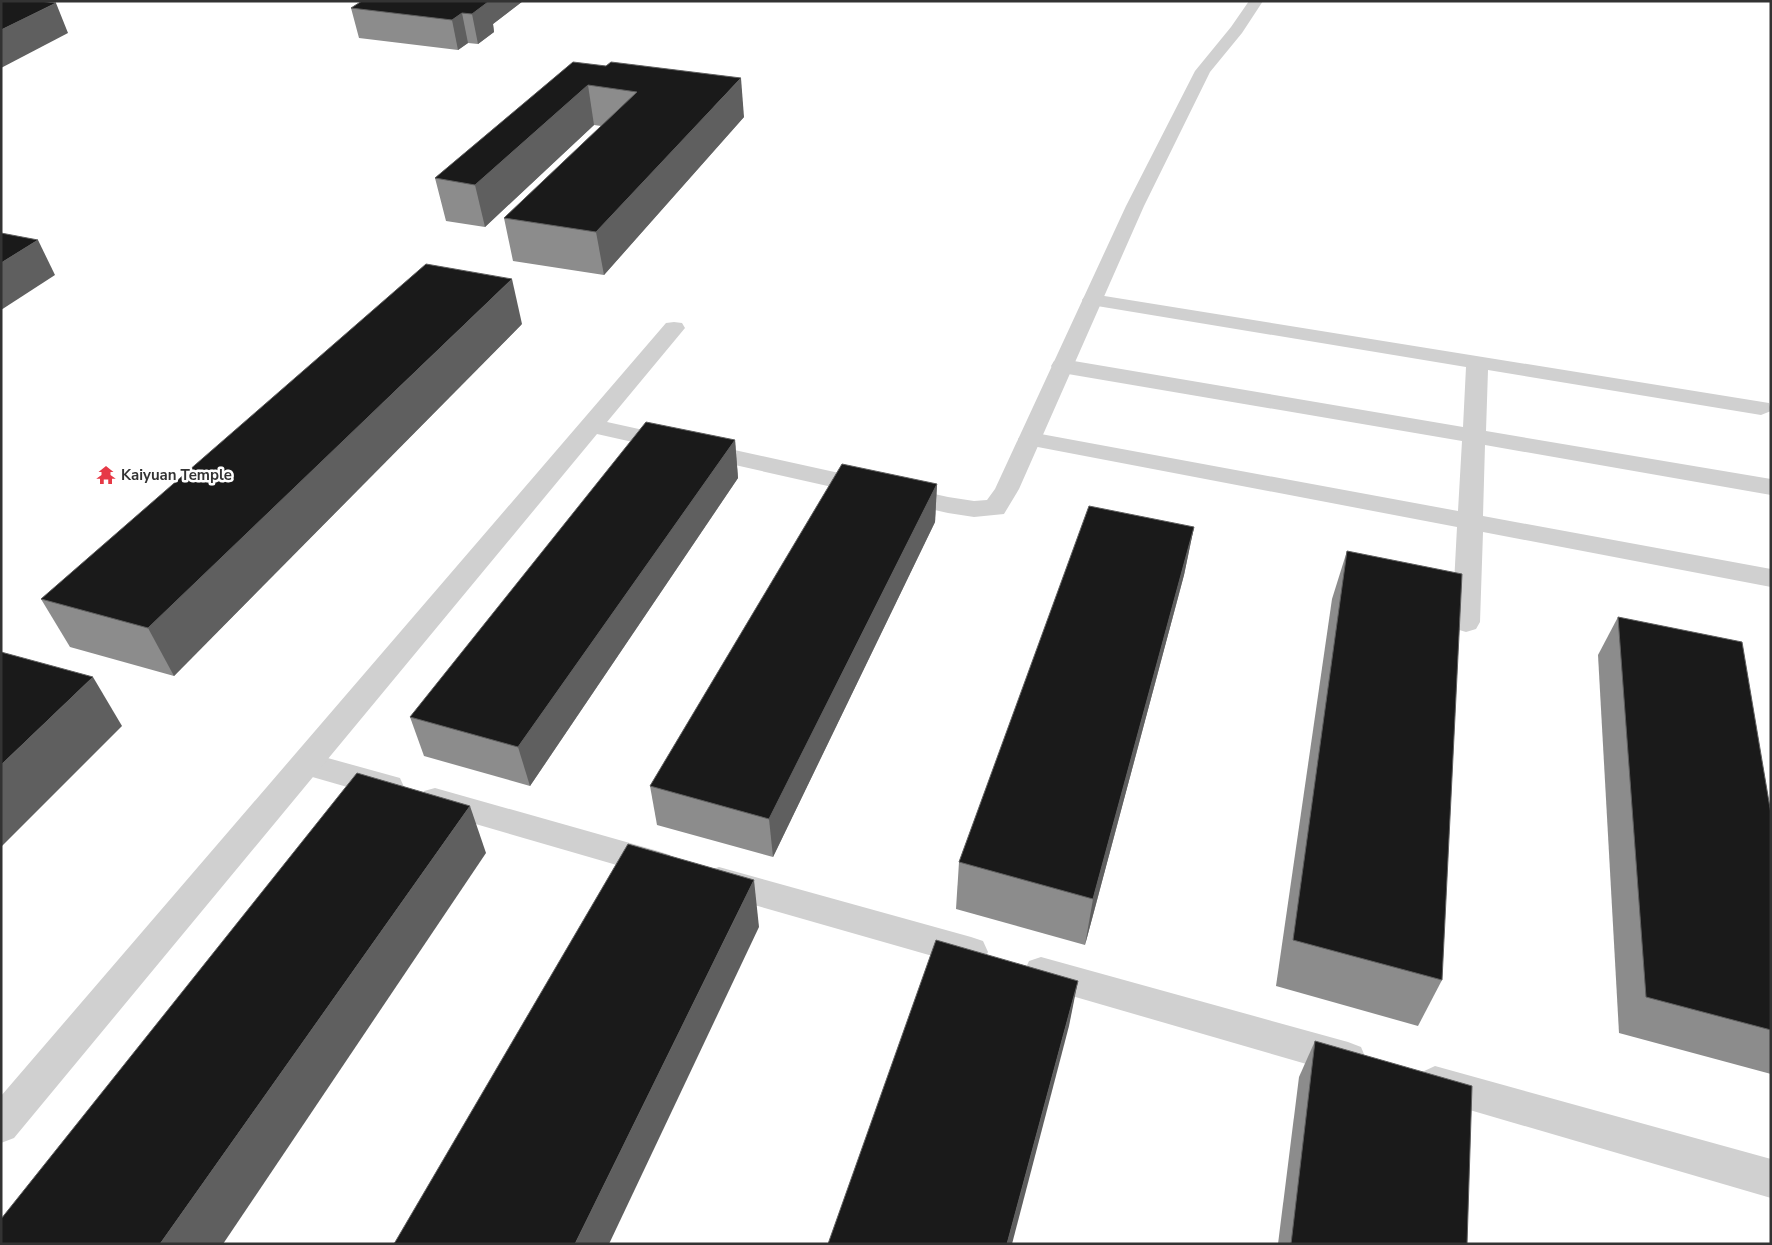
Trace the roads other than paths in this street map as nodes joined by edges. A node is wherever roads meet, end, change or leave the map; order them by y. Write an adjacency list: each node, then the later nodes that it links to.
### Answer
1 (1256, 1): 2 (street)
2 (1092, 300): 4 (street); 5 (street)
3 (674, 328): 7 (street)
4 (1476, 362): 6 (street); 8 (street)
5 (1062, 366): 8 (street); 9 (street)
6 (1761, 408)
7 (591, 426): 9 (street); 14 (street)
8 (1474, 436): 10 (street); 11 (street)
9 (1030, 439): 11 (street)
10 (1771, 487)
11 (1470, 522): 12 (street); 13 (street)
12 (1771, 578)
13 (1466, 622)
14 (306, 764): 15 (street); 16 (street)
15 (1, 1125)
16 (1771, 1179)

